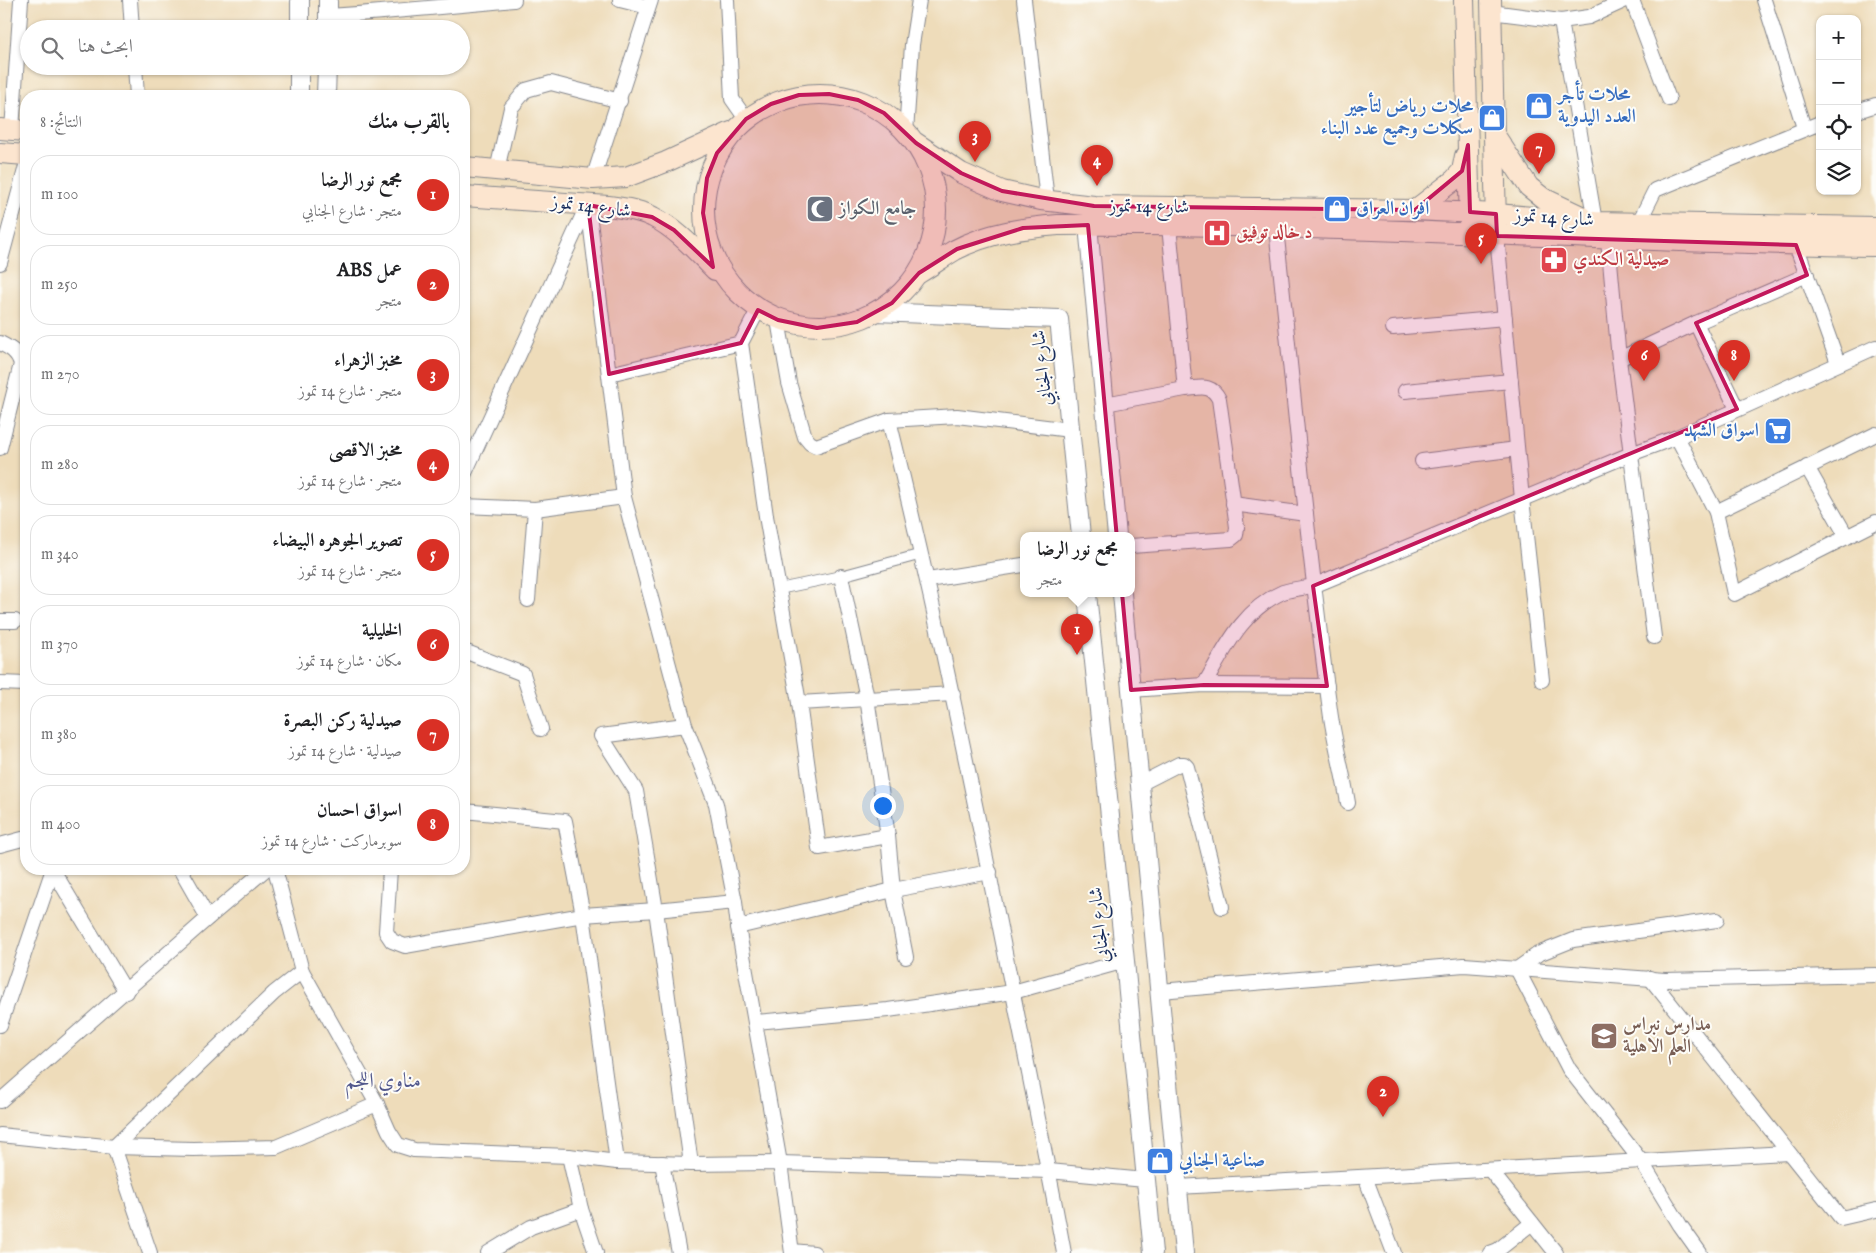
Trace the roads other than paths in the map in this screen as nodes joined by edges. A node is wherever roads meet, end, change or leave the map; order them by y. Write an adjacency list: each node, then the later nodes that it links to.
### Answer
1 (21, 0): 32 (street)
2 (130, 0): 16 (street)
3 (300, 0): 17 (street)
4 (514, 0): 15 (street)
5 (620, 0): 13 (street)
6 (727, 0): 30 (street)
7 (919, 0): 34 (street)
8 (1024, 0): 43 (street)
9 (1464, 0): 35 (main road)
10 (1626, 0): 18 (street)
11 (1632, 0): 25 (street)
12 (1764, 0): 31 (street)
13 (650, 4): 26 (street)
14 (1491, 6): 18 (street); 33 (main road)
15 (328, 15)
16 (131, 20)
17 (300, 20)
18 (1561, 21): 48 (street)
19 (136, 75): 22 (street)
20 (299, 75): 23 (street)
21 (327, 75): 24 (street)
22 (137, 90)
23 (299, 90)
24 (326, 90)
25 (1669, 99)
26 (620, 101): 39 (street); 40 (street)
27 (1876, 105): 28 (street)
28 (1861, 110)
29 (1816, 124): 31 (street)
30 (740, 125): 34 (main road, شارع 14 تموز); 40 (main road, شارع 14 تموز); 62 (main road)
31 (1804, 128): 49 (street)
32 (13, 130)
33 (1494, 134): 47 (main road); 48 (main road)
34 (911, 138): 43 (main road, شارع 14 تموز); 60 (main road)
35 (1468, 145): 45 (main road); 46 (main road)
36 (0, 153): 37 (main road)
37 (20, 155)
38 (470, 168): 39 (main road, شارع 14 تموز)
39 (497, 170): 40 (main road, شارع 14 تموز)
40 (593, 179)
41 (20, 188): 59 (street)
42 (470, 196): 44 (main road, شارع 14 تموز)
43 (1047, 200): 45 (main road, شارع 14 تموز)
44 (588, 205): 62 (main road, شارع 14 تموز); 76 (street); 89 (street)
45 (1415, 210): 46 (main road, شارع 14 تموز)
46 (1470, 212): 47 (main road, شارع 14 تموز); 54 (main road)
47 (1496, 214): 48 (main road, شارع 14 تموز); 55 (main road)
48 (1595, 222): 49 (main road, شارع 14 تموز)
49 (1639, 222): 52 (main road, شارع 14 تموز)
50 (1088, 225): 51 (main road, شارع 14 تموز); 60 (main road, شارع 14 تموز); 80 (street)
51 (1169, 226): 53 (main road, شارع 14 تموز); 78 (street)
52 (1876, 227)
53 (1276, 228): 54 (main road, شارع 14 تموز); 98 (street)
54 (1470, 234): 55 (main road, شارع 14 تموز)
55 (1497, 236): 56 (main road, شارع 14 تموز); 65 (street)
56 (1608, 240): 57 (main road, شارع 14 تموز); 73 (street)
57 (1796, 245): 58 (main road, شارع 14 تموز); 61 (street)
58 (1876, 246)
59 (0, 262)
60 (919, 273): 64 (main road)
61 (1807, 275): 67 (street); 74 (street)
62 (725, 279): 63 (main road)
63 (758, 310): 66 (main road); 70 (street)
64 (875, 312): 66 (main road); 83 (street, شارع الجنابي)
65 (1505, 318): 68 (street); 77 (street)
66 (778, 320): 82 (street)
67 (1696, 323): 73 (street); 81 (street)
68 (1393, 328)
69 (0, 343): 72 (street)
70 (741, 343): 76 (street); 109 (street)
71 (1876, 346): 74 (street)
72 (20, 354)
73 (1620, 359): 88 (street)
74 (1838, 363): 81 (street)
75 (20, 368): 86 (street)
76 (609, 374): 92 (street)
77 (1510, 381): 79 (street); 87 (street)
78 (1185, 389): 80 (street); 94 (street)
79 (1405, 391)
80 (1105, 404): 101 (street)
81 (1737, 410): 85 (street)
82 (889, 420): 83 (street); 104 (street)
83 (1070, 430): 100 (street, شارع الجنابي)
84 (1876, 434): 91 (street)
85 (1677, 438): 88 (street); 97 (street)
86 (0, 448)
87 (1517, 449): 90 (street); 93 (street)
88 (1631, 454): 93 (street); 115 (street)
89 (470, 457)
90 (1422, 461)
91 (1808, 467): 97 (street); 102 (street)
92 (624, 497): 96 (street); 126 (street)
93 (1522, 499): 108 (street); 117 (street)
94 (1233, 504): 98 (street); 103 (street)
95 (470, 506): 96 (street)
96 (535, 509): 112 (street)
97 (1716, 512): 102 (street)
98 (1306, 514): 108 (street)
99 (1876, 522): 102 (street)
100 (1081, 532)
101 (1117, 532)
102 (1847, 537)
103 (1135, 546)
104 (922, 554): 106 (street); 107 (street)
105 (1020, 565): 107 (street)
106 (841, 576): 109 (street); 124 (street)
107 (928, 580): 123 (street)
108 (1313, 586): 120 (street); 121 (street)
109 (779, 589): 125 (street)
110 (1087, 597): 150 (street, شارع الجنابي)
111 (1122, 597): 122 (street)
112 (528, 600)
113 (0, 621): 114 (street)
114 (16, 621)
115 (1654, 637)
116 (470, 654): 127 (street)
117 (1542, 680)
118 (0, 683): 119 (street)
119 (20, 684)
120 (1204, 685): 121 (street); 122 (street)
121 (1327, 686): 129 (street)
122 (1132, 690): 128 (street)
123 (953, 694): 124 (street); 134 (street)
124 (867, 698): 125 (street); 131 (street)
125 (799, 703): 131 (street)
126 (685, 724): 142 (street); 144 (street)
127 (541, 730)
128 (1140, 784): 143 (street); 157 (street)
129 (1348, 803)
130 (470, 812): 145 (street)
131 (888, 836): 141 (street)
132 (20, 840): 133 (street)
133 (0, 845)
134 (990, 872): 141 (street); 156 (street)
135 (51, 875): 159 (street)
136 (56, 875): 155 (street)
137 (183, 875): 146 (street)
138 (259, 875): 146 (street)
139 (277, 875): 152 (street)
140 (390, 875): 145 (street)
141 (893, 890): 148 (street); 149 (street)
142 (735, 902): 144 (street); 148 (street)
143 (1222, 908)
144 (656, 910): 145 (street); 170 (street)
145 (583, 915): 167 (street)
146 (208, 918): 155 (street)
147 (1717, 920): 151 (street)
148 (738, 927): 158 (street)
149 (906, 957)
150 (1126, 961): 156 (street); 174 (street, شارع الجنابي)
151 (1517, 969): 154 (street); 157 (street); 166 (street)
152 (302, 971): 161 (street); 163 (street)
153 (1876, 975): 154 (street)
154 (1650, 978): 164 (street)
155 (126, 992): 160 (street)
156 (1013, 992): 158 (street); 172 (street)
157 (1160, 992): 175 (street)
158 (756, 1022): 169 (street)
159 (0, 1025)
160 (0, 1101)
161 (377, 1104): 163 (street); 165 (street)
162 (0, 1135): 163 (street)
163 (114, 1147): 181 (street)
164 (1788, 1153): 166 (street); 177 (street)
165 (570, 1156): 167 (street); 176 (street)
166 (1641, 1161): 171 (street); 191 (street)
167 (617, 1162): 168 (street)
168 (662, 1163): 170 (street); 184 (street)
169 (780, 1163): 170 (street); 172 (street); 179 (street)
170 (691, 1164)
171 (1490, 1170): 173 (street); 178 (street)
172 (1049, 1171): 174 (street); 186 (street)
173 (1365, 1177): 175 (street); 189 (street)
174 (1145, 1180): 187 (street, شارع الجنابي)
175 (1178, 1187): 188 (street)
176 (581, 1209): 182 (street); 183 (street)
177 (1876, 1210)
178 (1532, 1223): 180 (street); 190 (street)
179 (792, 1252): 185 (street)
180 (1496, 1252)
181 (148, 1253)
182 (488, 1253)
183 (596, 1253)
184 (680, 1253)
185 (814, 1253)
186 (1064, 1253)
187 (1152, 1253)
188 (1184, 1253)
189 (1394, 1253)
190 (1556, 1253)
191 (1700, 1253)

